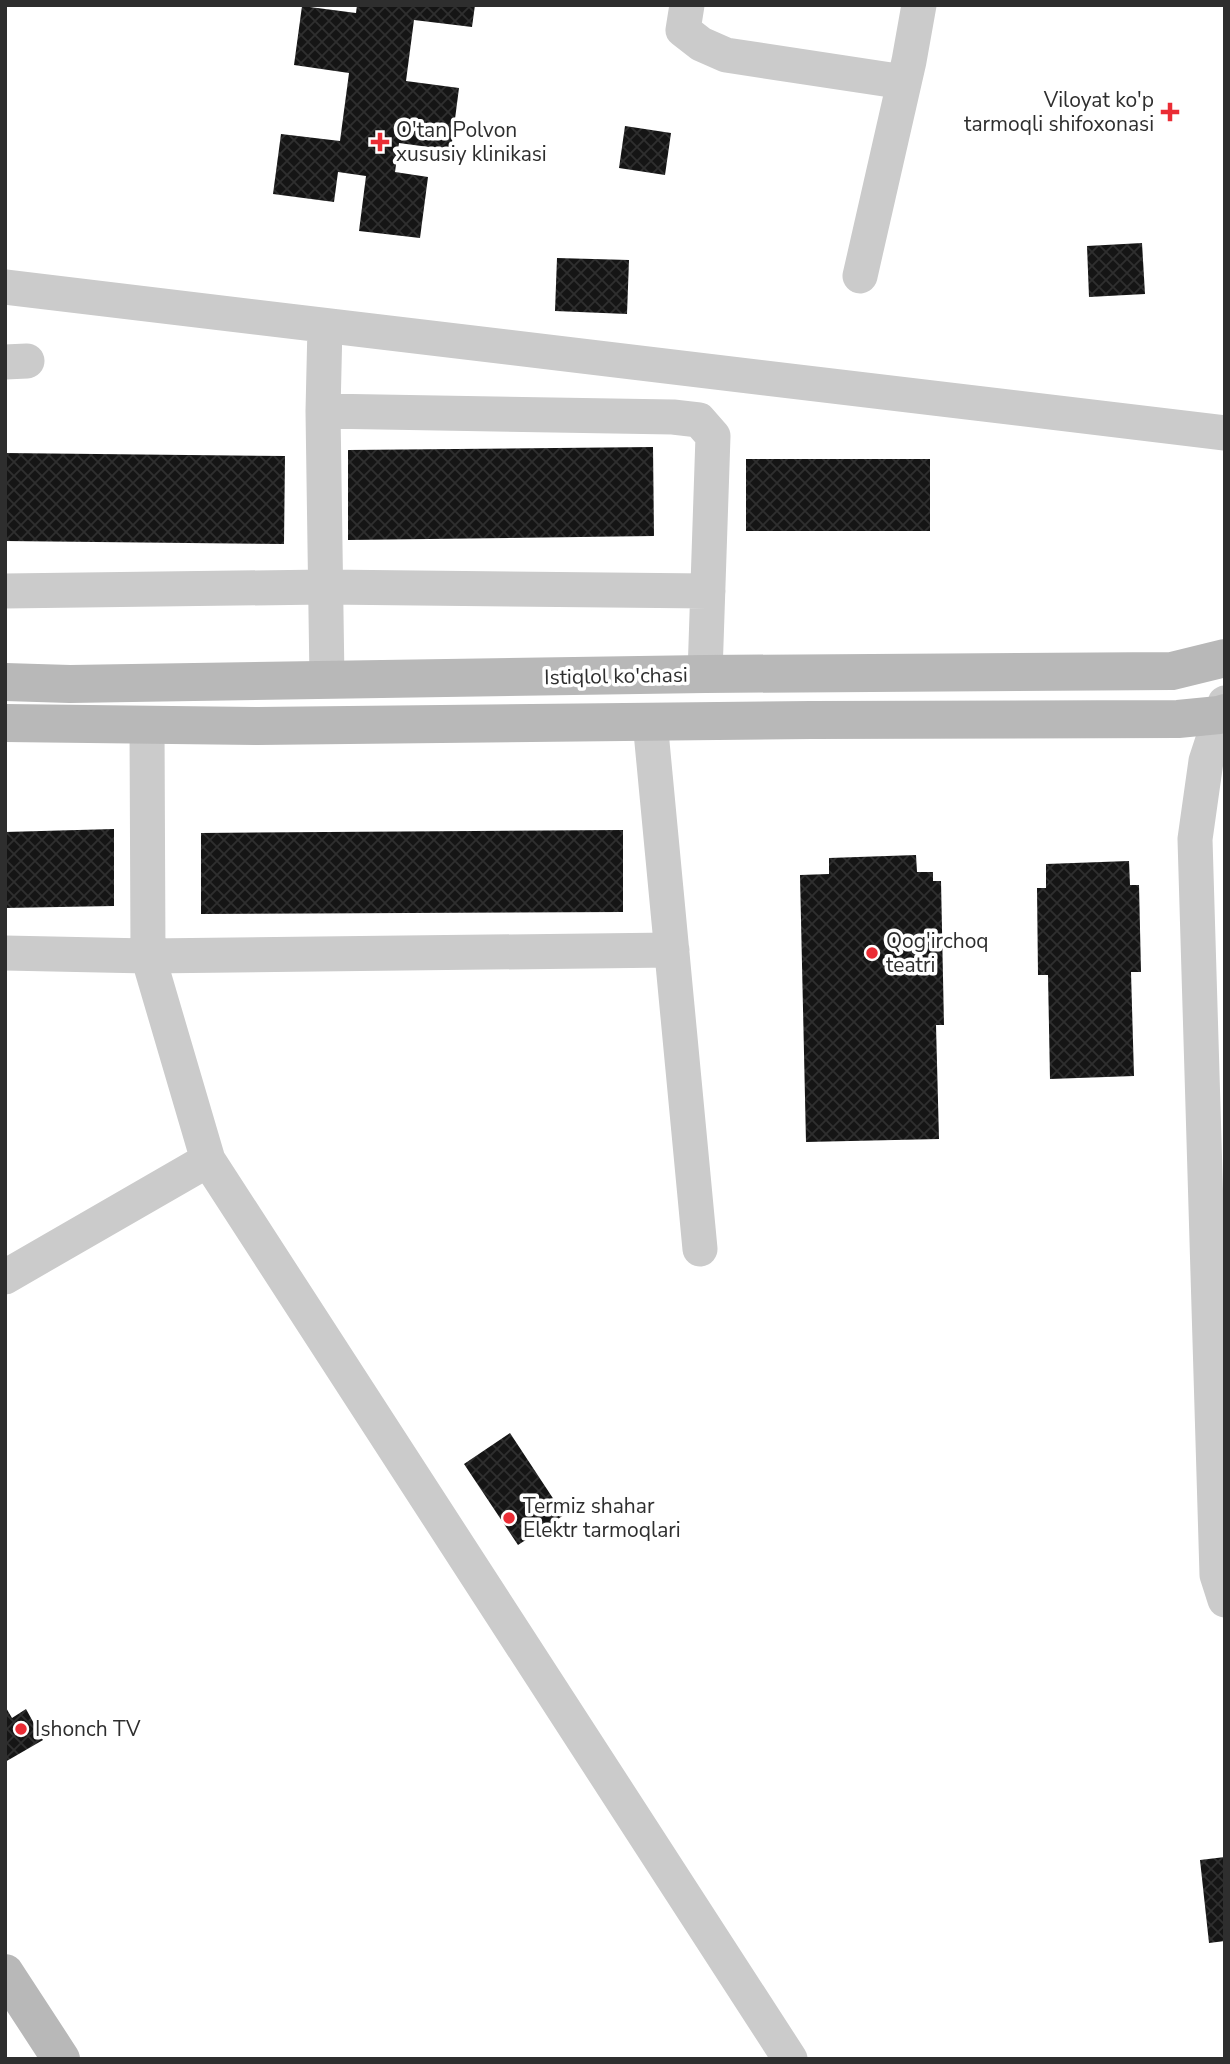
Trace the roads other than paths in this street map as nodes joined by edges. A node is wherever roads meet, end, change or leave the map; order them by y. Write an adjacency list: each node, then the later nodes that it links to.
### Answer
1 (687, 5): 3 (street)
2 (919, 5): 3 (street)
3 (904, 82): 4 (street)
4 (860, 276)
5 (5, 287): 6 (street)
6 (325, 326): 7 (street); 8 (street)
7 (323, 411): 9 (street); 11 (street)
8 (1225, 433)
9 (325, 587): 10 (street); 11 (street); 14 (street)
10 (5, 591)
11 (708, 591): 13 (street)
12 (1225, 658): 13 (main road, Istiqlol ko'chasi)
13 (705, 674): 14 (main road, Istiqlol ko'chasi)
14 (327, 680): 15 (main road, Istiqlol ko'chasi)
15 (5, 682)
16 (1223, 710): 17 (main road); 26 (street)
17 (650, 722): 19 (main road); 20 (street)
18 (5, 723): 19 (main road)
19 (147, 724): 22 (street)
20 (672, 950): 22 (street); 24 (street)
21 (5, 953): 22 (street)
22 (148, 956): 23 (street)
23 (208, 1160): 25 (street); 29 (street)
24 (700, 1249)
25 (5, 1277)
26 (1225, 1600)
27 (5, 1973): 28 (main road)
28 (61, 2059)
29 (790, 2059)

